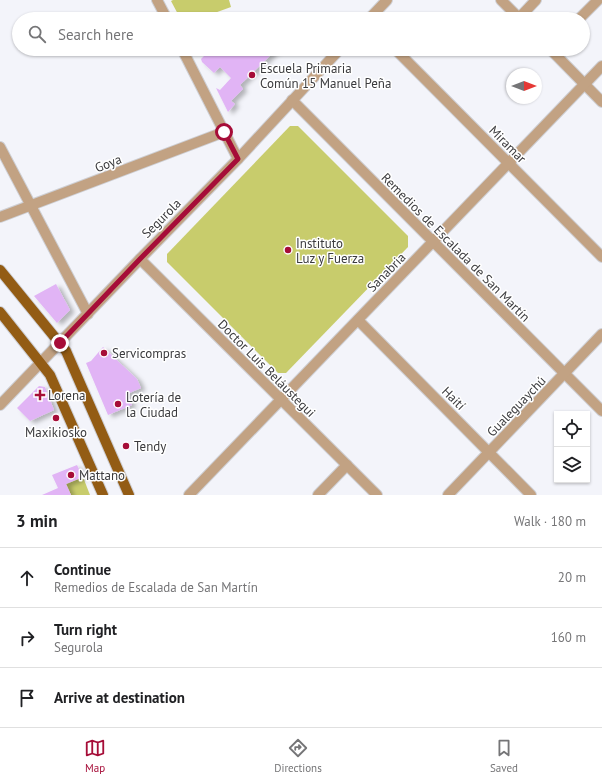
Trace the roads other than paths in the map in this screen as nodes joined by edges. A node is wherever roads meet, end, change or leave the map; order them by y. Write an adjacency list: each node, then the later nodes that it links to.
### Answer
1 (157, 0): 6 (street)
2 (387, 0): 7 (street)
3 (501, 0): 8 (street)
4 (536, 0): 9 (street)
5 (598, 0): 10 (street)
6 (163, 12)
7 (376, 12)
8 (513, 12)
9 (525, 12)
10 (586, 12)
11 (186, 56): 19 (street)
12 (333, 56): 17 (street, Segurola)
13 (402, 56): 22 (street, Miramar)
14 (557, 56): 16 (street)
15 (602, 66): 16 (street, Sanabria)
16 (584, 84): 18 (street); 22 (street, Sanabria)
17 (292, 100): 21 (street, Segurola); 25 (street, Remedios de Escalada de San Martín)
18 (602, 102)
19 (224, 132): 21 (street); 23 (street, Goya)
20 (0, 147): 23 (street)
21 (238, 159): 27 (street, Segurola)
22 (508, 162): 25 (street, Sanabria); 26 (street, Miramar)
23 (30, 207): 24 (street, Goya); 30 (street)
24 (0, 218)
25 (433, 242): 31 (street, Sanabria); 35 (street, Remedios de Escalada de San Martín)
26 (602, 257)
27 (140, 259): 30 (street, Segurola); 36 (street, Doctor Luis Beláustegui)
28 (0, 270): 33 (main road)
29 (0, 312): 34 (main road)
30 (88, 314): 33 (street, Segurola)
31 (358, 320): 36 (street, Sanabria); 39 (street, Haití)
32 (602, 334): 35 (street, Gualeguaychú)
33 (60, 343): 34 (street, Segurola); 42 (main road)
34 (41, 363): 37 (street, Segurola); 41 (main road)
35 (564, 374): 38 (street, Remedios de Escalada de San Martín); 39 (street, Gualeguaychú)
36 (281, 400): 40 (street, Doctor Luis Beláustegui); 43 (street, Sanabria)
37 (0, 405)
38 (602, 411)
39 (489, 452): 46 (street, Gualeguaychú); 47 (street, Haití)
40 (347, 465): 44 (street); 45 (street, Doctor Luis Beláustegui)
41 (103, 495)
42 (129, 495)
43 (189, 495)
44 (318, 495)
45 (377, 495)
46 (448, 495)
47 (531, 495)

